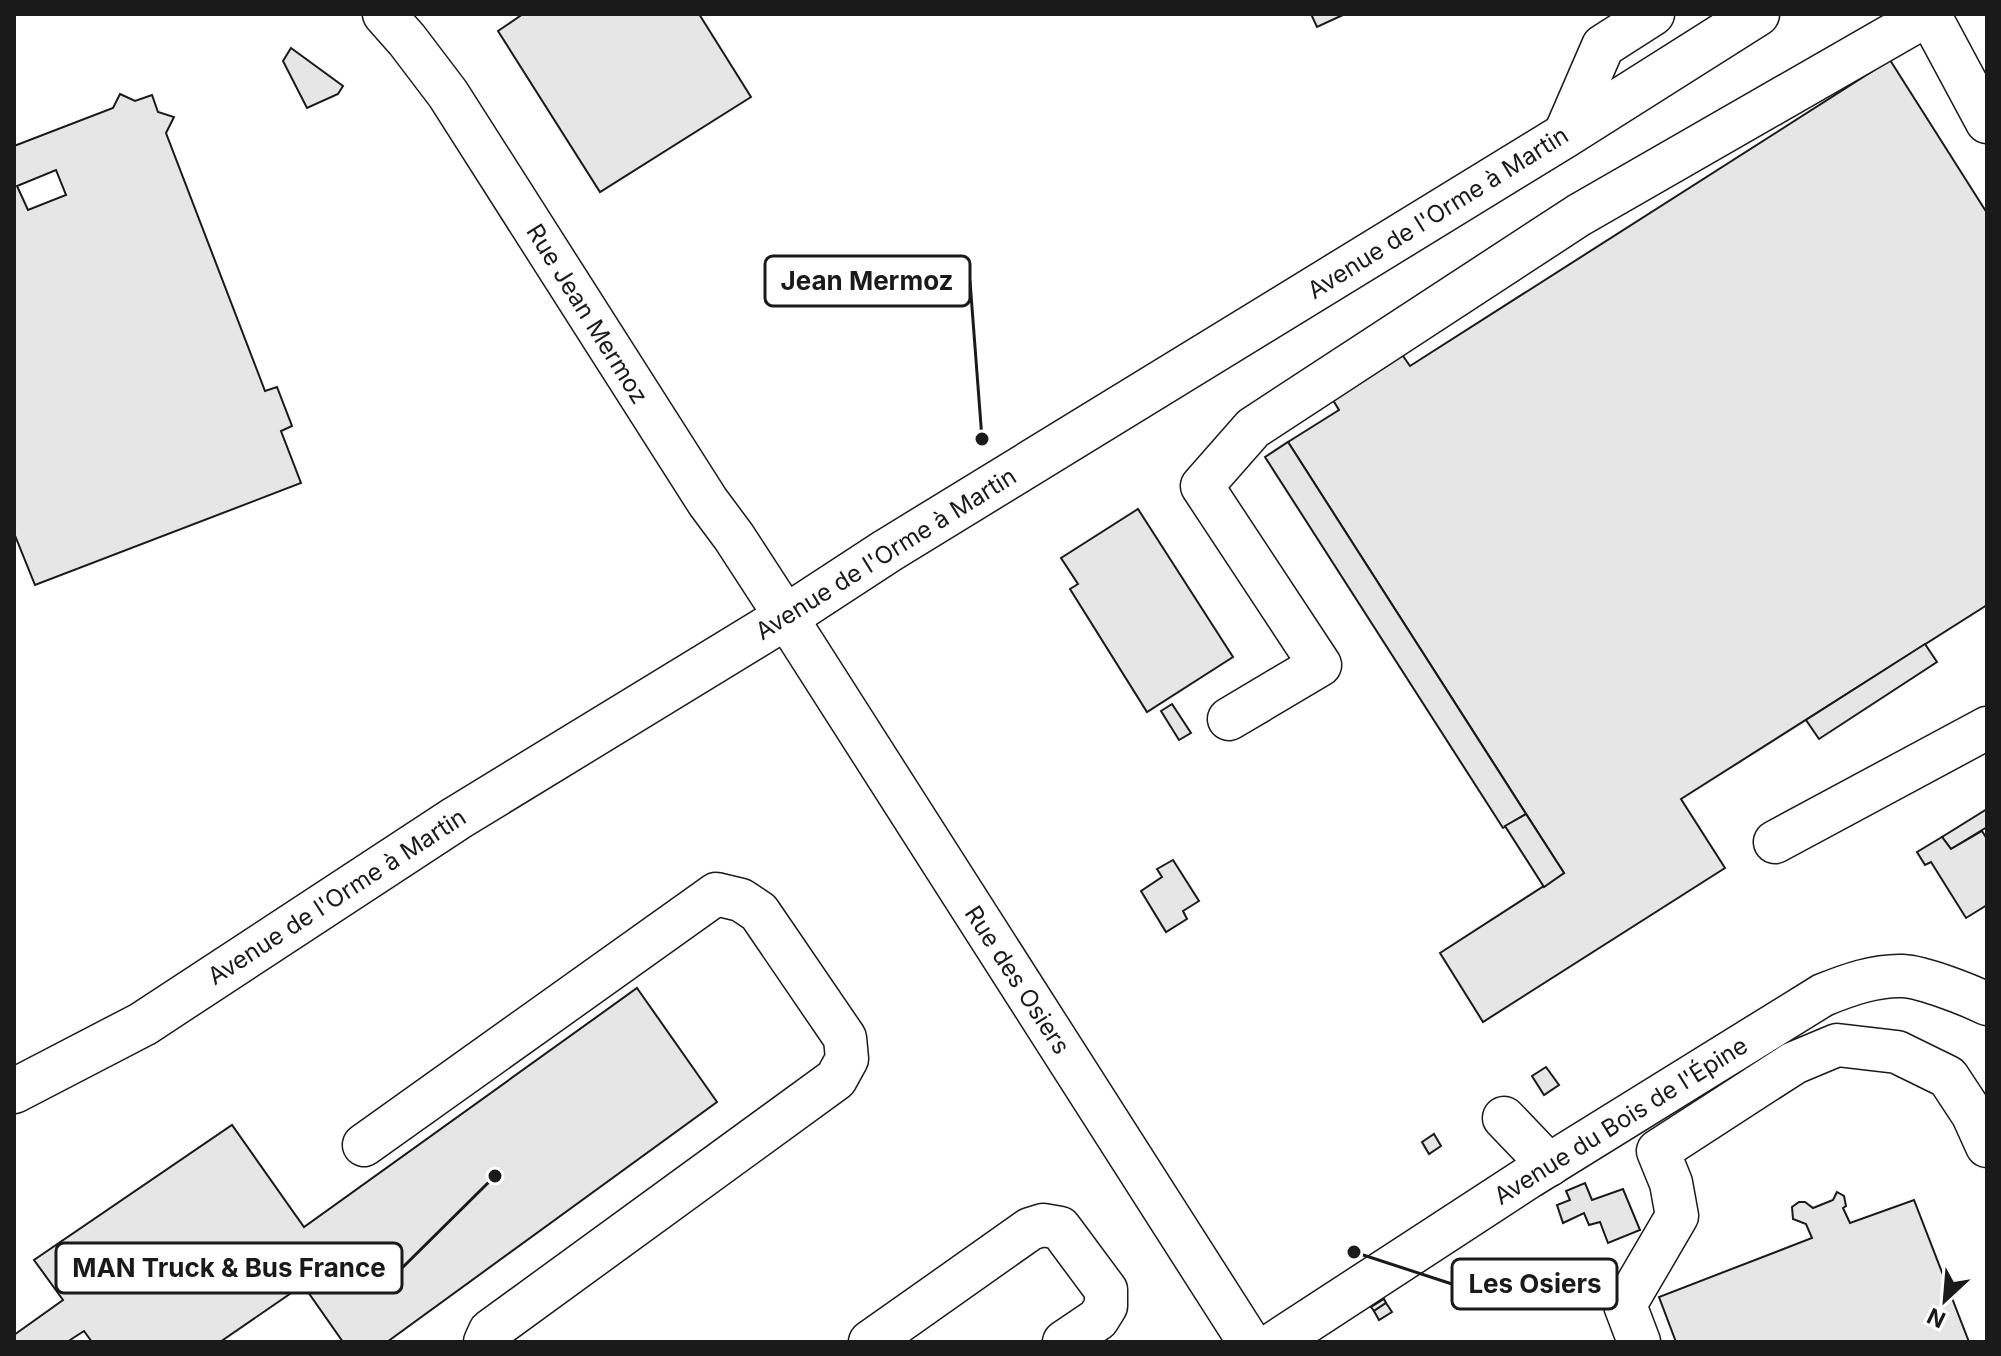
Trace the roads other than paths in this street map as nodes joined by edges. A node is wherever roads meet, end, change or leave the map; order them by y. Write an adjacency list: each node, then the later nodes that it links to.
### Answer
1 (384, 14): 6 (street, Rue Jean Mermoz)
2 (1653, 14): 5 (street)
3 (1757, 14): 5 (main road, Avenue de l'Orme à Martin)
4 (1987, 122): 7 (street)
5 (1564, 136): 6 (main road, Avenue de l'Orme à Martin)
6 (786, 617): 11 (main road, Avenue de l'Orme à Martin); 19 (street, Rue des Osiers)
7 (1229, 719)
8 (1987, 728): 9 (street)
9 (1775, 842)
10 (1987, 1004): 15 (street, Avenue du Bois de l'Épine)
11 (14, 1091)
12 (1504, 1118): 15 (street)
13 (364, 1145): 16 (street)
14 (1987, 1146): 21 (street)
15 (1549, 1165): 20 (street, Avenue du Bois de l'Épine)
16 (485, 1342)
17 (870, 1342): 18 (street)
18 (1064, 1342)
19 (1249, 1342)
20 (1276, 1342)
21 (1639, 1342)

